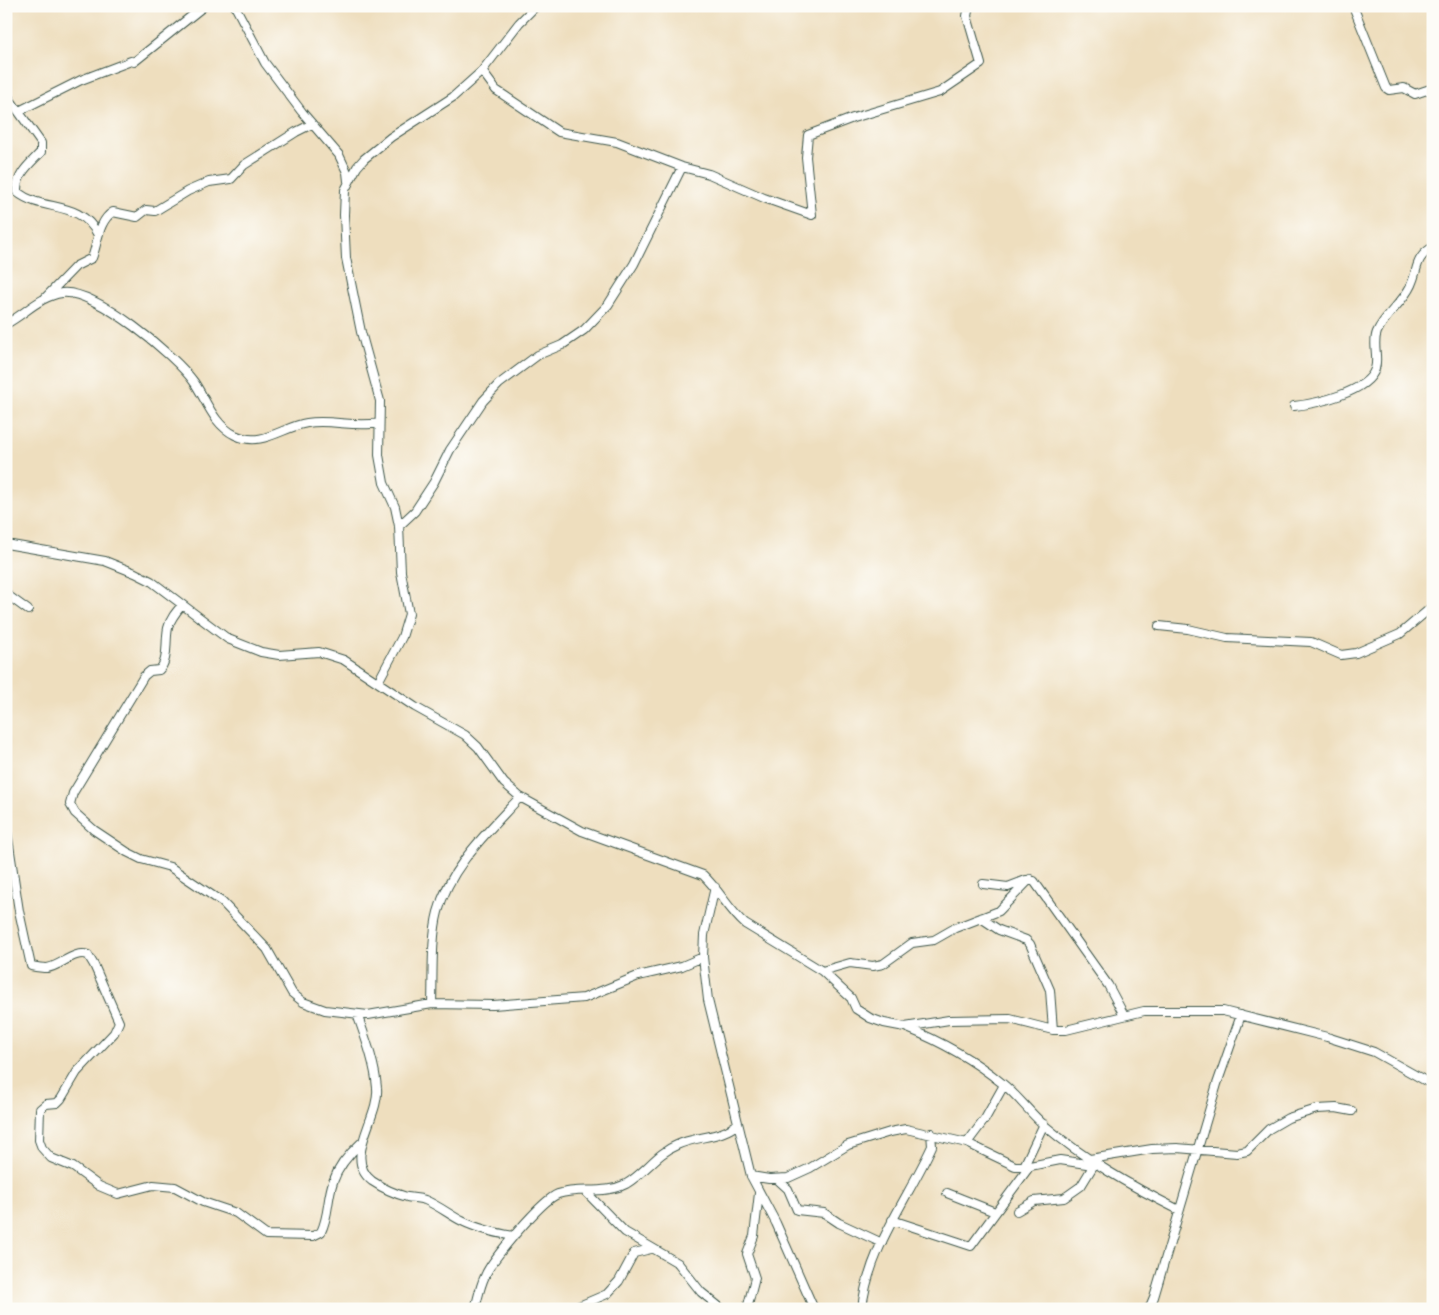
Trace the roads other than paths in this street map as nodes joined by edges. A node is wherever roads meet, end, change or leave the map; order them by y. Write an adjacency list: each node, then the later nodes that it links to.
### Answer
1 (204, 6): 11 (street)
2 (235, 6): 12 (street)
3 (536, 6): 8 (street)
4 (965, 6): 7 (street)
5 (969, 6): 7 (street)
6 (1353, 6): 9 (street)
7 (967, 16): 13 (street)
8 (482, 71): 13 (street); 14 (street)
9 (1433, 88)
10 (6, 94): 11 (street)
11 (19, 111): 15 (street)
12 (312, 124): 14 (street); 15 (street)
13 (682, 166): 21 (street)
14 (348, 182): 20 (street)
15 (98, 235): 17 (street)
16 (1433, 247): 19 (street)
17 (44, 298): 18 (street); 20 (street)
18 (6, 324)
19 (1294, 406)
20 (379, 423): 21 (street)
21 (399, 526): 28 (street)
22 (6, 544): 24 (street)
23 (6, 594): 26 (street)
24 (182, 604): 28 (street); 38 (street)
25 (1433, 606): 27 (street)
26 (28, 610)
27 (1158, 626)
28 (378, 682): 29 (street)
29 (520, 798): 33 (street); 37 (street)
30 (6, 825): 49 (street)
31 (1030, 879): 32 (street); 34 (street); 40 (street)
32 (983, 884)
33 (715, 887): 35 (street); 36 (street)
34 (981, 918): 36 (street); 42 (street)
35 (702, 957): 37 (street); 46 (street)
36 (822, 970): 41 (street)
37 (432, 1004): 38 (street)
38 (357, 1014): 49 (street)
39 (1241, 1014): 40 (street); 44 (street); 51 (street)
40 (1124, 1015): 42 (street)
41 (905, 1026): 42 (street); 43 (street)
42 (1053, 1030)
43 (1004, 1085): 47 (street); 50 (street)
44 (1433, 1085)
45 (1352, 1111): 51 (street)
46 (738, 1123): 54 (street); 56 (street)
47 (1044, 1124): 52 (street); 53 (street)
48 (931, 1133): 50 (street); 55 (street); 62 (street)
49 (361, 1143): 63 (street)
50 (967, 1143): 53 (street)
51 (1197, 1150): 52 (street); 59 (street)
52 (1092, 1162): 53 (street); 59 (street); 60 (street)
53 (1027, 1166): 61 (street)
54 (751, 1176): 55 (street); 57 (street)
55 (777, 1179): 64 (street)
56 (586, 1192): 63 (street); 65 (street)
57 (759, 1193): 69 (street); 70 (street)
58 (947, 1193): 61 (street)
59 (1179, 1210): 72 (street)
60 (1017, 1211)
61 (995, 1212): 62 (street)
62 (892, 1220): 64 (street)
63 (514, 1236): 66 (street)
64 (882, 1243): 71 (street)
65 (652, 1250): 67 (street); 68 (street)
66 (476, 1309)
67 (572, 1309)
68 (722, 1309)
69 (747, 1309)
70 (814, 1309)
71 (862, 1309)
72 (1149, 1309)

